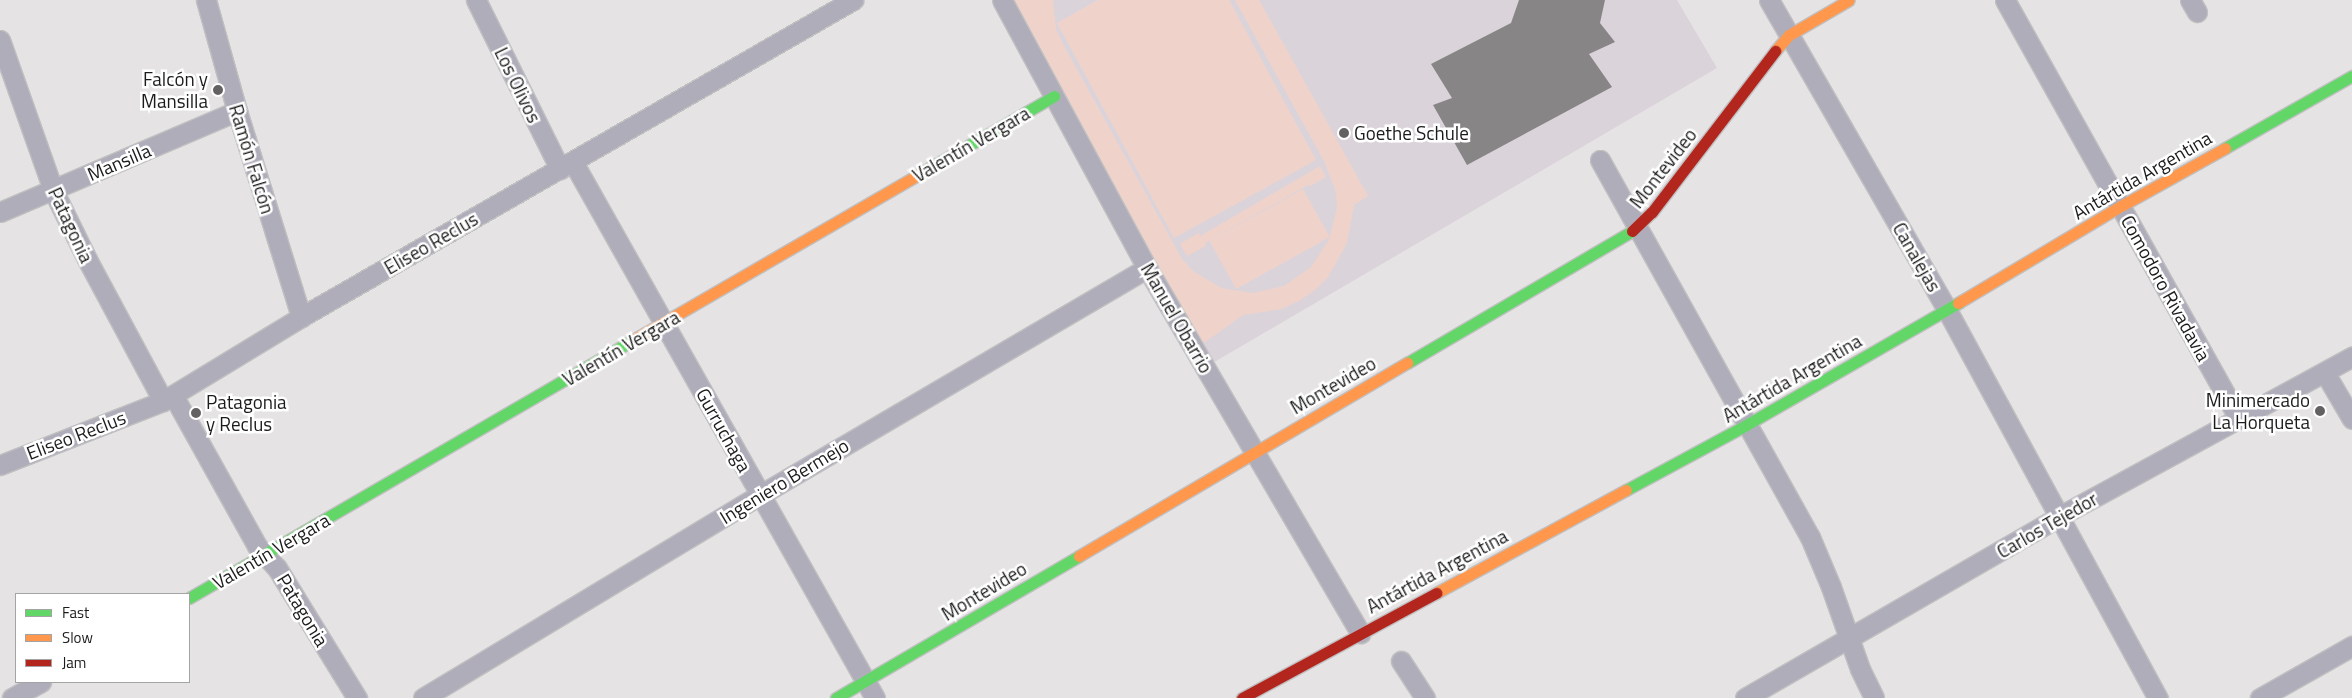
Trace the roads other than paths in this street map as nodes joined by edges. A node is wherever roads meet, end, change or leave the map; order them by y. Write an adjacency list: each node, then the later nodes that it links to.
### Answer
1 (206, 0): 12 (street, Ramón Falcón)
2 (476, 0): 14 (street, Los Olivos)
3 (853, 0): 14 (street, Eliseo Reclus)
4 (1002, 0): 11 (street, Manuel Obarrio)
5 (1769, 0): 8 (street, Canalejas)
6 (1849, 0): 8 (street)
7 (2005, 0): 16 (street, Comodoro Rivadavia)
8 (1789, 35): 18 (street, Montevideo); 20 (street, Canalejas)
9 (0, 40): 15 (street, Patagonia)
10 (2352, 76): 16 (street, Antártida Argentina)
11 (1054, 96): 19 (street, Manuel Obarrio); 22 (street, Valentín Vergara)
12 (237, 111): 15 (street, Mansilla); 21 (street, Ramón Falcón)
13 (1600, 160): 18 (street)
14 (566, 165): 21 (street, Eliseo Reclus); 22 (street, Gurruchaga)
15 (53, 190): 17 (street, Mansilla); 25 (street, Patagonia)
16 (2121, 206): 20 (street, Antártida Argentina); 26 (street, Comodoro Rivadavia)
17 (0, 212)
18 (1637, 228): 28 (street); 29 (street, Montevideo)
19 (1147, 268): 29 (street, Manuel Obarrio); 31 (street, Ingeniero Bermejo)
20 (1948, 310): 28 (street, Antártida Argentina); 32 (street, Canalejas)
21 (301, 317): 25 (street, Eliseo Reclus)
22 (664, 323): 31 (street, Gurruchaga); 33 (street, Valentín Vergara)
23 (2352, 357): 24 (street, Carlos Tejedor)
24 (2325, 373): 26 (street, Carlos Tejedor); 27 (street)
25 (168, 398): 30 (street, Eliseo Reclus); 33 (street, Patagonia)
26 (2239, 419): 32 (street, Carlos Tejedor)
27 (2352, 419)
28 (1746, 425): 35 (street, Antártida Argentina); 36 (street)
29 (1255, 451): 35 (street, Manuel Obarrio); 40 (street, Montevideo)
30 (0, 465)
31 (760, 495): 40 (street, Gurruchaga); 43 (street, Ingeniero Bermejo)
32 (2058, 518): 36 (street, Carlos Tejedor); 49 (street)
33 (266, 555): 34 (street, Valentín Vergara); 42 (street, Patagonia)
34 (190, 597)
35 (1360, 633): 45 (street, Antártida Argentina)
36 (1850, 639): 47 (street, Carlos Tejedor); 48 (street)
37 (2352, 646): 50 (street)
38 (1401, 661): 46 (street)
39 (39, 683): 41 (street)
40 (870, 690): 44 (street, Montevideo)
41 (12, 698)
42 (357, 698)
43 (423, 698)
44 (836, 698)
45 (1242, 698)
46 (1425, 698)
47 (1745, 698)
48 (1874, 698)
49 (2158, 698)
50 (2260, 698)

